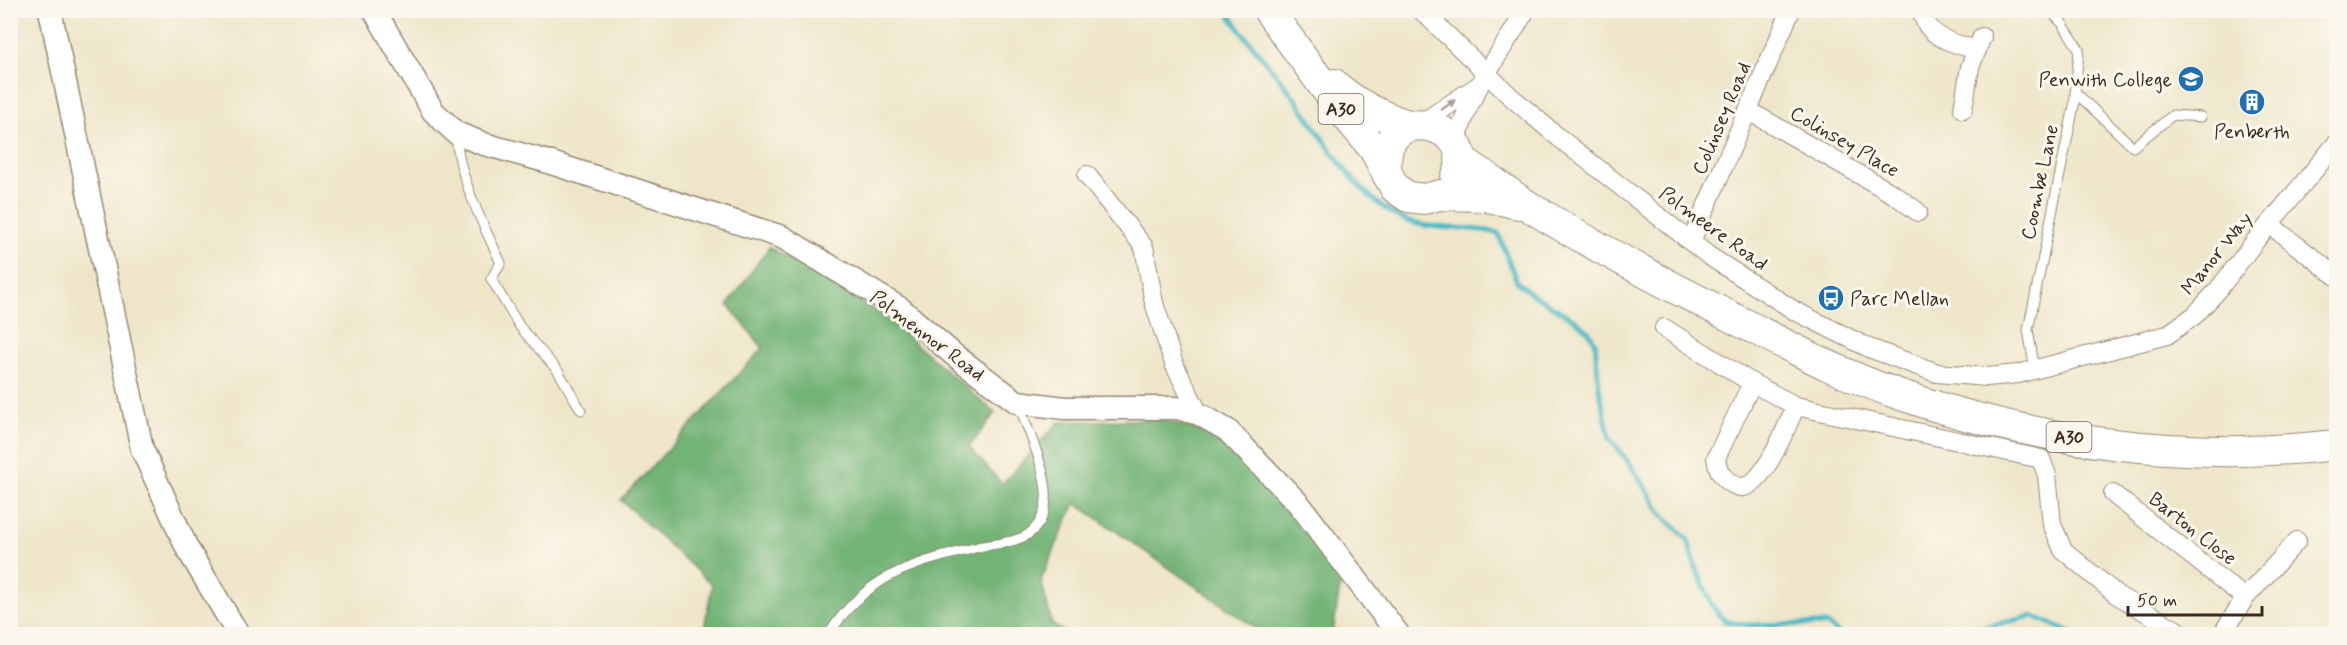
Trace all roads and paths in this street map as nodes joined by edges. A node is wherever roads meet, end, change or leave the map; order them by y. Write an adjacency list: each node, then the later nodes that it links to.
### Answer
1 (50, 10): 38 (street)
2 (374, 10): 16 (street, Polmennor Road)
3 (1268, 10): 9 (highway, A30)
4 (1421, 10): 10 (street, Polmeere Road)
5 (1526, 10): 10 (street)
6 (1791, 10): 13 (street, Colinsey Road)
7 (1922, 10): 12 (street)
8 (2049, 10): 11 (lane, Coombe Lane)
9 (1292, 45): 15 (highway, A30); 19 (highway, A30)
10 (1482, 80): 15 (street, one-way to 10); 18 (street); 25 (street, Polmeere Road)
11 (2075, 92): 14 (lane); 28 (lane, Coombe Lane)
12 (1963, 109)
13 (1749, 111): 23 (street, Colinsey Place); 25 (street, Colinsey Road)
14 (2201, 117)
15 (1415, 125): 18 (highway, A30); 19 (highway)
16 (456, 133): 30 (street, Polmennor Road); 32 (lane)
17 (2337, 144): 24 (street, Manor Way)
18 (1458, 153): 21 (highway); 22 (highway, A30)
19 (1387, 174): 21 (highway, A30)
20 (1087, 175): 33 (street)
21 (1440, 195): 22 (highway, A30)
22 (1529, 206): 34 (highway, A30)
23 (1918, 212)
24 (2269, 224): 26 (street); 28 (street, Manor Way)
25 (1691, 242): 28 (street, Polmeere Road)
26 (2337, 276)
27 (1664, 328): 29 (street)
28 (2035, 370)
29 (1752, 383): 31 (street); 31 (street)
30 (1017, 402): 33 (street, Polmennor Road); 39 (lane)
31 (1796, 406): 41 (street)
32 (581, 410)
33 (1199, 414): 40 (street, Polmennor Road)
34 (2337, 445)
35 (2113, 494): 37 (street, Barton Close)
36 (2296, 541): 37 (street)
37 (2245, 598): 42 (street)
38 (238, 634)
39 (829, 634)
40 (1398, 634)
41 (2183, 634)
42 (2222, 634)

